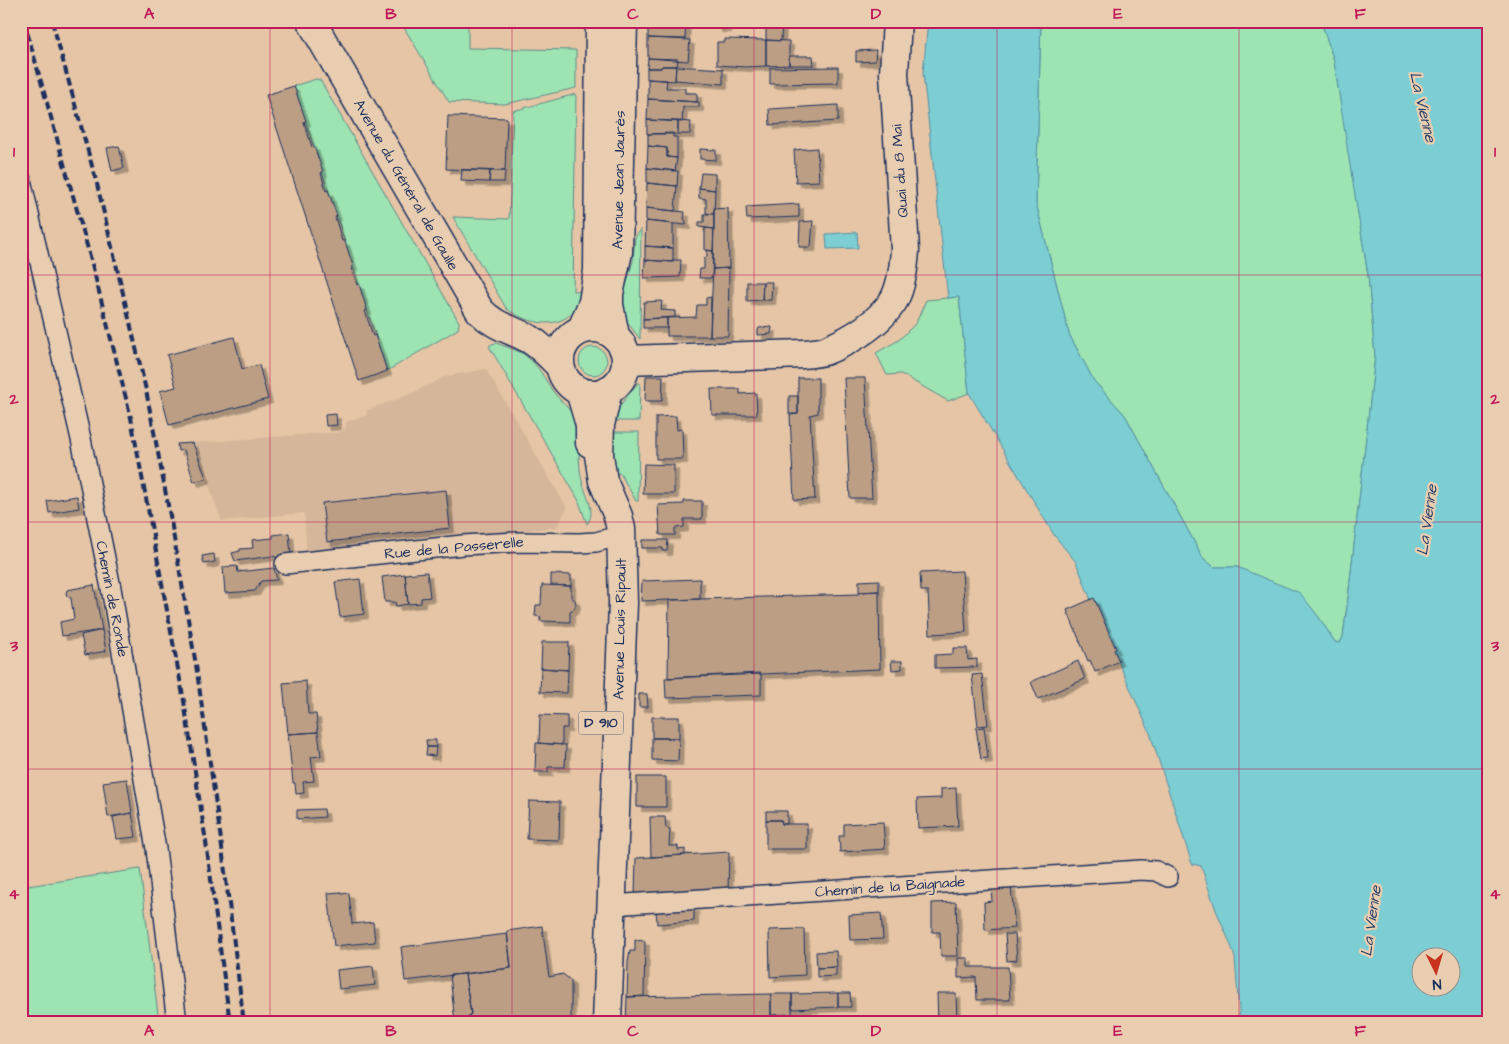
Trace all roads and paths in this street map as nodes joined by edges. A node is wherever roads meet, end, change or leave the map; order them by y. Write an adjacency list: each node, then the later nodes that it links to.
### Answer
1 (311, 21): 6 (main road, Avenue du Général de Gaulle)
2 (600, 21): 7 (main road, Avenue Jean Jaurès)
3 (623, 21): 8 (main road, Avenue Jean Jaurès)
4 (897, 21): 8 (main road, Quai du 8 Mai)
5 (21, 180): 16 (street, Chemin de Ronde)
6 (516, 333): 7 (main road, Avenue du Général de Gaulle); 9 (main road, Avenue du Général de Gaulle)
7 (575, 333): 8 (main road); 9 (main road)
8 (620, 348): 10 (main road)
9 (560, 366): 11 (main road)
10 (608, 390): 11 (main road); 12 (main road, Avenue Louis Ripault / D 910)
11 (580, 391): 12 (main road, Avenue Louis Ripault / D 910)
12 (614, 537): 13 (street, Rue de la Passerelle); 15 (main road, Avenue Louis Ripault / D 910); 17 (main road, Avenue Louis Ripault / D 910)
13 (286, 564)
14 (1168, 877): 15 (street, Chemin de la Baignade)
15 (611, 905): 18 (main road, Avenue Louis Ripault / D 910)
16 (177, 1023)
17 (589, 1023)
18 (607, 1023)

